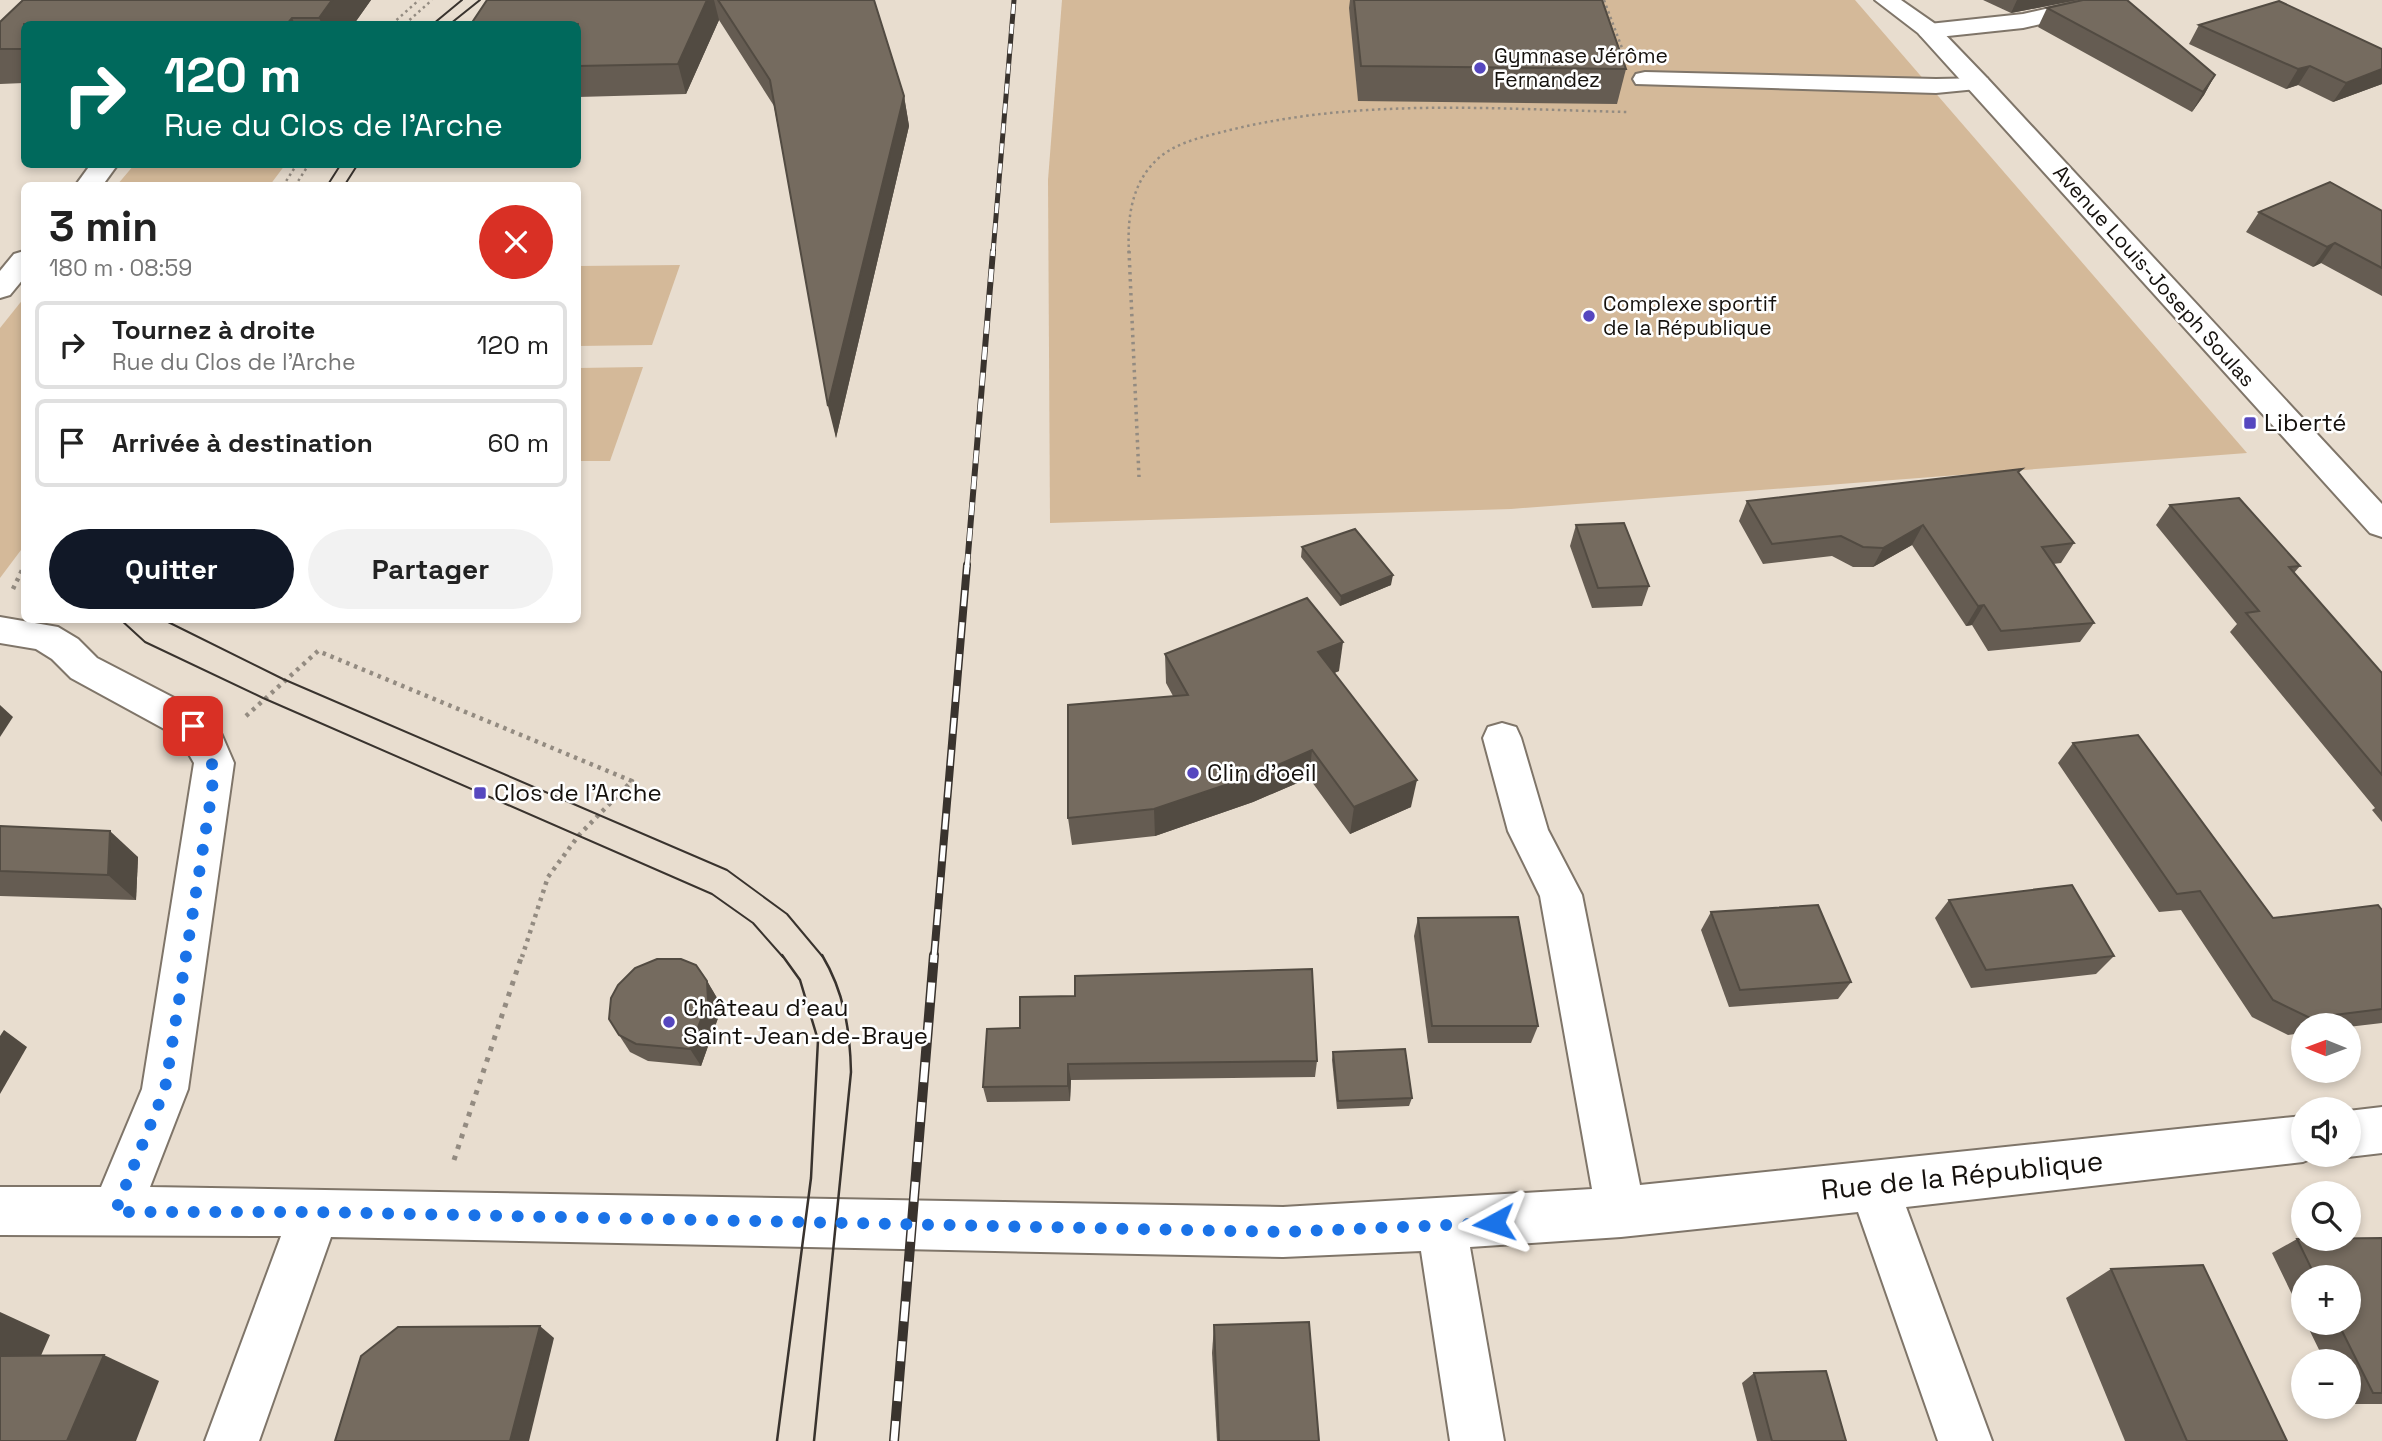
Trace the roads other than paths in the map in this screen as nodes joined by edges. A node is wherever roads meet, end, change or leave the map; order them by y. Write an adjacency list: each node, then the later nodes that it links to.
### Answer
1 (1886, 0): 5 (street)
2 (1900, 0): 5 (street)
3 (1911, 0): 5 (street)
4 (2115, 0): 5 (street)
5 (1928, 30): 7 (street, Avenue Louis-Joseph Soulas)
6 (1645, 79): 7 (street)
7 (1978, 83): 12 (street, Avenue Louis-Joseph Soulas)
8 (102, 168): 9 (street)
9 (91, 182)
10 (21, 264): 11 (street)
11 (0, 289)
12 (2382, 525)
13 (0, 629): 20 (street)
14 (1502, 738): 22 (street)
15 (2382, 1130): 16 (street)
16 (2361, 1132)
17 (2291, 1140): 18 (street, Rue de la République)
18 (1873, 1185): 22 (street, Rue de la République); 26 (street)
19 (0, 1211): 20 (street, Rue de la République)
20 (115, 1212): 21 (street, Rue de la République)
21 (315, 1212): 23 (street, Rue de la République); 24 (street)
22 (1622, 1212): 23 (street, Rue de la République)
23 (1443, 1227): 25 (street)
24 (232, 1441)
25 (1477, 1441)
26 (1965, 1441)

